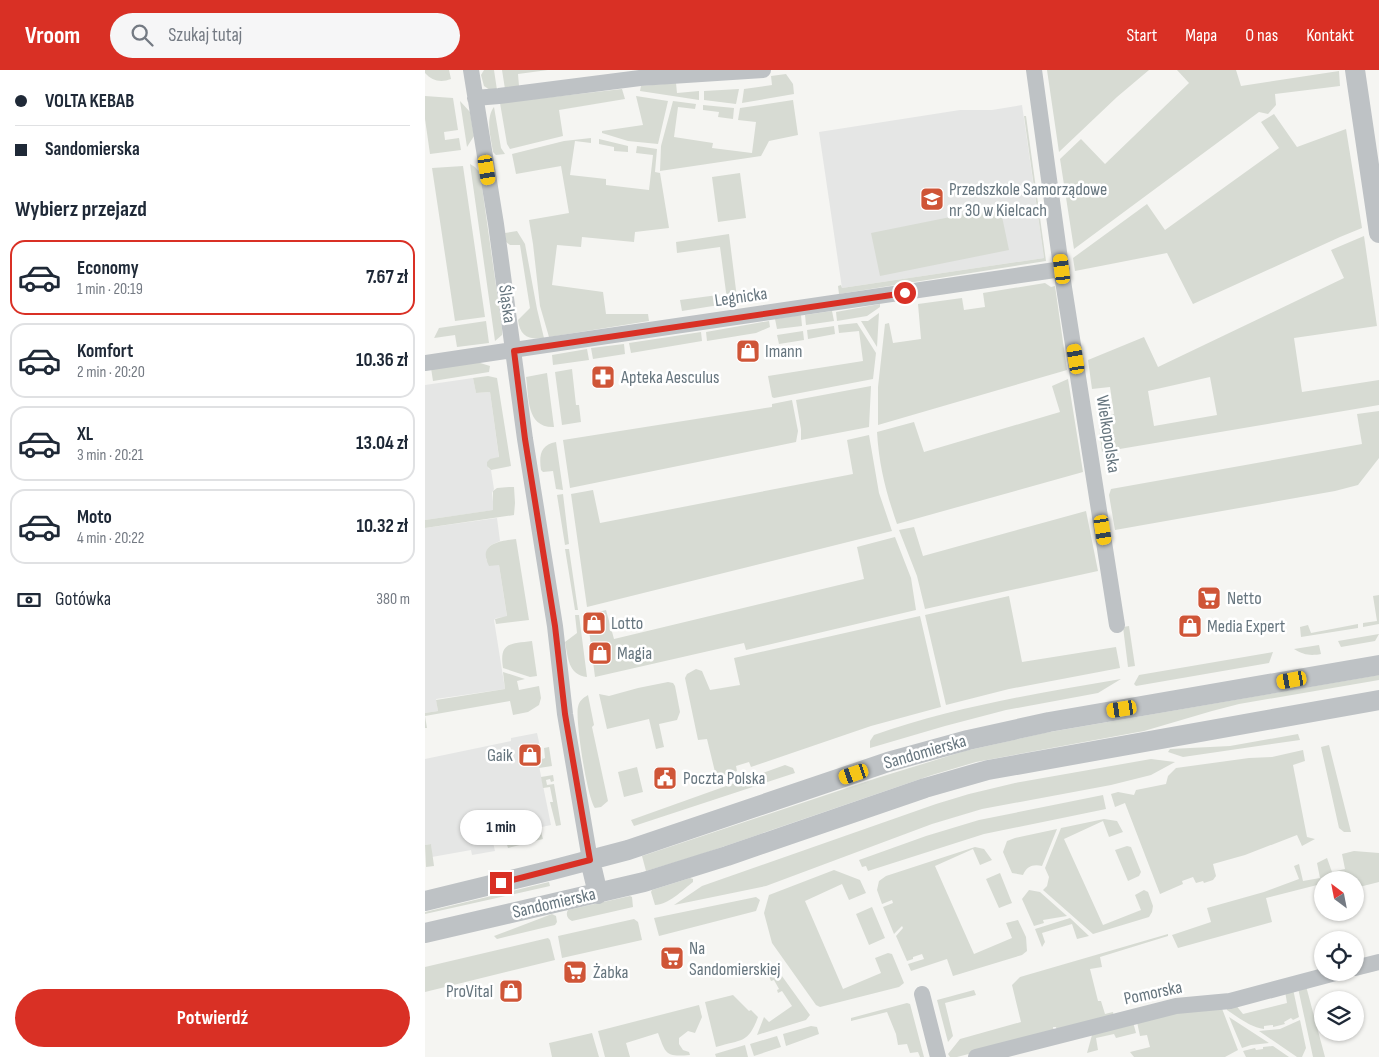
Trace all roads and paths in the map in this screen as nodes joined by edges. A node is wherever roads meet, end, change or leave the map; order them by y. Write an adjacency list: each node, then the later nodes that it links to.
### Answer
1 (471, 70): 5 (street, Śląska)
2 (763, 70): 5 (street)
3 (1034, 70): 7 (street, Wielkopolska)
4 (1355, 70): 6 (street)
5 (475, 98): 8 (street, Śląska)
6 (1379, 233)
7 (1062, 269): 8 (street, Legnicka); 10 (street, Wielkopolska)
8 (514, 351): 9 (street, Legnicka); 13 (street, Śląska)
9 (425, 363)
10 (1117, 625)
11 (1379, 665): 13 (street, Sandomierska)
12 (1379, 700): 14 (street, Sandomierska)
13 (590, 860): 14 (street, Śląska); 15 (street, Sandomierska)
14 (597, 894): 16 (street, Sandomierska)
15 (425, 901)
16 (425, 932)
17 (1379, 962): 18 (street)
18 (1364, 966)
19 (1314, 979): 22 (street, Pomorska)
20 (922, 994): 21 (street)
21 (938, 1057)
22 (976, 1057)

